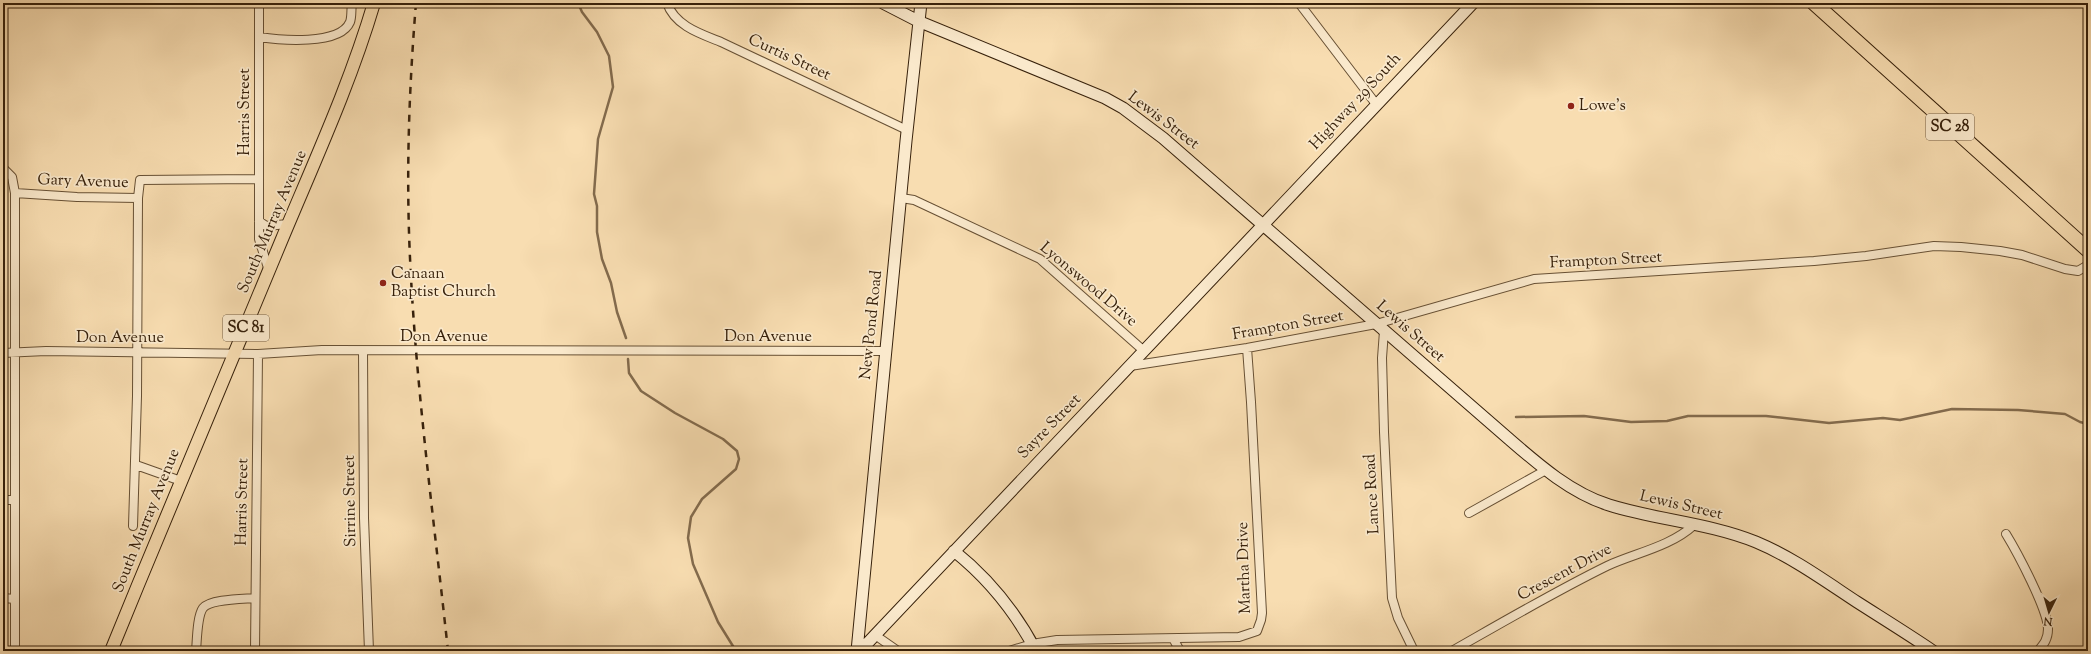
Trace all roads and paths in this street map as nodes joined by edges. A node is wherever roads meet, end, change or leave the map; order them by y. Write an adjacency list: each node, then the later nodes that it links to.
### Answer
1 (259, 3): 11 (street, Harris Street)
2 (352, 3): 11 (street)
3 (374, 3): 20 (main road, South Murray Avenue / SC 81)
4 (667, 3): 13 (street, Curtis Street)
5 (883, 3): 10 (street, Lewis Street)
6 (921, 3): 10 (street, New Pond Road)
7 (1299, 3): 12 (street)
8 (1472, 3): 12 (street, Highway 29 South)
9 (1814, 3): 22 (highway, SC 28)
10 (918, 21): 13 (street, New Pond Road); 21 (street, Lewis Street)
11 (259, 37): 15 (street, Harris Street)
12 (1376, 104): 21 (street, Highway 29 South)
13 (907, 130): 18 (street, New Pond Road)
14 (3, 168): 16 (street, Gary Avenue)
15 (259, 179): 17 (street, Gary Avenue); 19 (street, Harris Street)
16 (15, 193): 17 (street, Gary Avenue); 30 (street)
17 (138, 198): 32 (street)
18 (901, 198): 28 (street, New Pond Road); 29 (street, Lyonswood Drive)
19 (259, 221): 20 (street); 24 (street, Harris Street)
20 (288, 224): 24 (main road, South Murray Avenue / SC 81)
21 (1264, 225): 25 (street, Lewis Street); 29 (street, Sayre Street)
22 (2088, 250)
23 (2088, 265): 25 (street, Frampton Street)
24 (269, 271): 33 (main road, South Murray Avenue / SC 81)
25 (1380, 327): 26 (street, Frampton Street); 37 (street, Lewis Street); 61 (street, Lance Road)
26 (1247, 348): 35 (street, Frampton Street); 50 (street, Martha Drive)
27 (363, 351): 28 (street, Don Avenue); 34 (street, Don Avenue); 56 (street, Sirrine Street)
28 (886, 351): 57 (street, New Pond Road)
29 (1144, 351): 35 (street, Sayre Street)
30 (14, 352): 31 (street, Don Avenue); 32 (street, Don Avenue); 40 (street)
31 (3, 353)
32 (138, 353): 33 (street, Don Avenue); 36 (street)
33 (235, 354): 34 (street, Don Avenue); 38 (main road, South Murray Avenue / SC 81)
34 (258, 354): 47 (street, Harris Street)
35 (1130, 366): 45 (street, Sayre Street)
36 (136, 465): 38 (street); 42 (street)
37 (1546, 470): 41 (street); 43 (street, Lewis Street)
38 (181, 481): 53 (main road, South Murray Avenue / SC 81)
39 (3, 500): 40 (street)
40 (13, 500): 48 (street)
41 (1469, 512)
42 (133, 526)
43 (1694, 526): 62 (street, Crescent Drive); 63 (street, Lewis Street)
44 (2006, 534): 64 (street)
45 (954, 551): 49 (street, Sayre Street); 51 (street)
46 (3, 598): 48 (street)
47 (255, 598): 54 (street); 55 (street, Harris Street)
48 (15, 599): 52 (street)
49 (875, 635): 57 (street, Sayre Street); 58 (street)
50 (1174, 640): 51 (street, Martha Drive); 60 (street)
51 (1034, 647): 59 (street, Martha Drive)
52 (15, 651)
53 (111, 651)
54 (196, 651)
55 (255, 651)
56 (369, 651)
57 (859, 651)
58 (898, 651)
59 (1009, 651)
60 (1180, 651)
61 (1414, 651)
62 (1452, 651)
63 (1933, 651)
64 (2038, 651)

